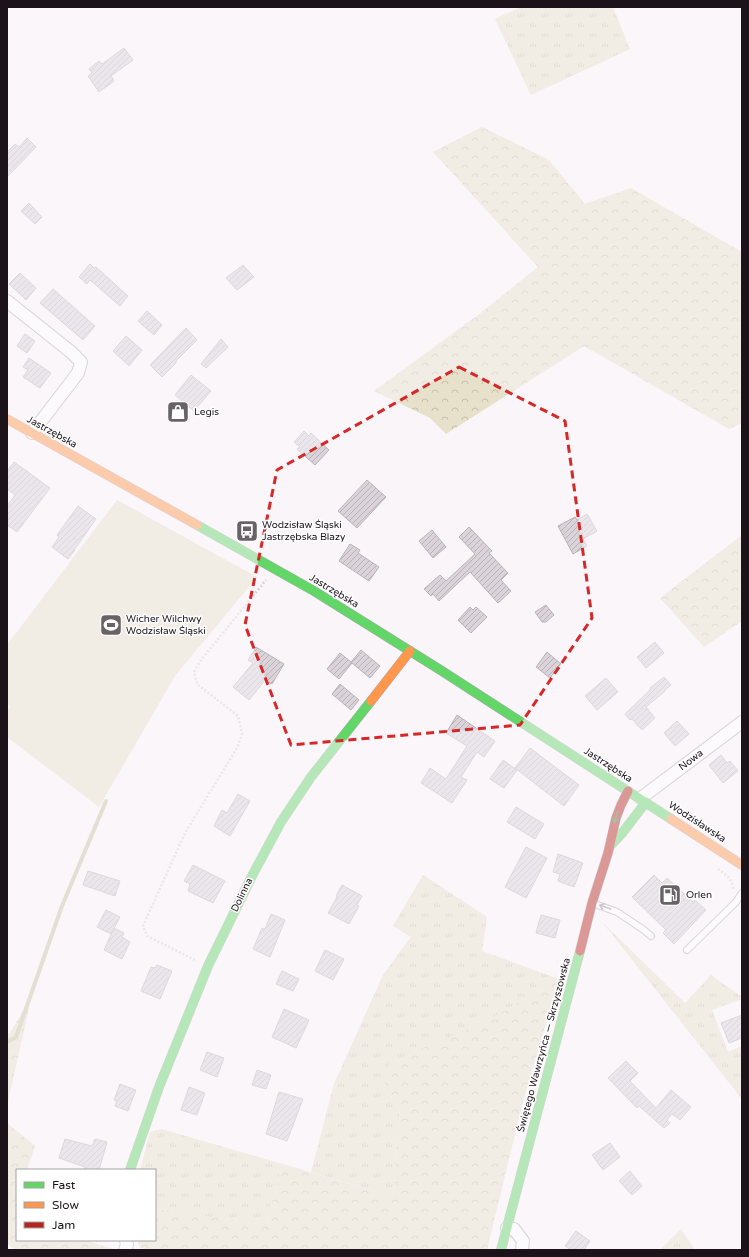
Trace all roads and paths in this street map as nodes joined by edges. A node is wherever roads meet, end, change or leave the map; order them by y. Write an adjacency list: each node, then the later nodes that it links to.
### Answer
1 (7, 301): 3 (street)
2 (7, 419): 3 (street, Jastrzębska)
3 (32, 434): 4 (street, Jastrzębska)
4 (275, 569): 5 (street, Jastrzębska); 15 (path)
5 (410, 651): 7 (street, Jastrzębska); 15 (street, Dolinna)
6 (742, 722): 8 (street, Nowa)
7 (628, 791): 8 (street, Jastrzębska); 9 (street, Świętego Wawrzyńca — Skrzyszowska, one-way to 9)
8 (643, 800): 9 (street); 10 (street, Wodzisławska)
9 (610, 846): 12 (street, Świętego Wawrzyńca — Skrzyszowska)
10 (742, 865)
11 (742, 893): 14 (lane)
12 (592, 903): 13 (lane, one-way to 12); 17 (street, Świętego Wawrzyńca — Skrzyszowska)
13 (651, 936)
14 (687, 950)
15 (208, 966): 16 (street, Dolinna)
16 (130, 1169)
17 (507, 1228): 18 (street, Świętego Wawrzyńca — Skrzyszowska); 19 (street)
18 (501, 1250)
19 (522, 1250)

